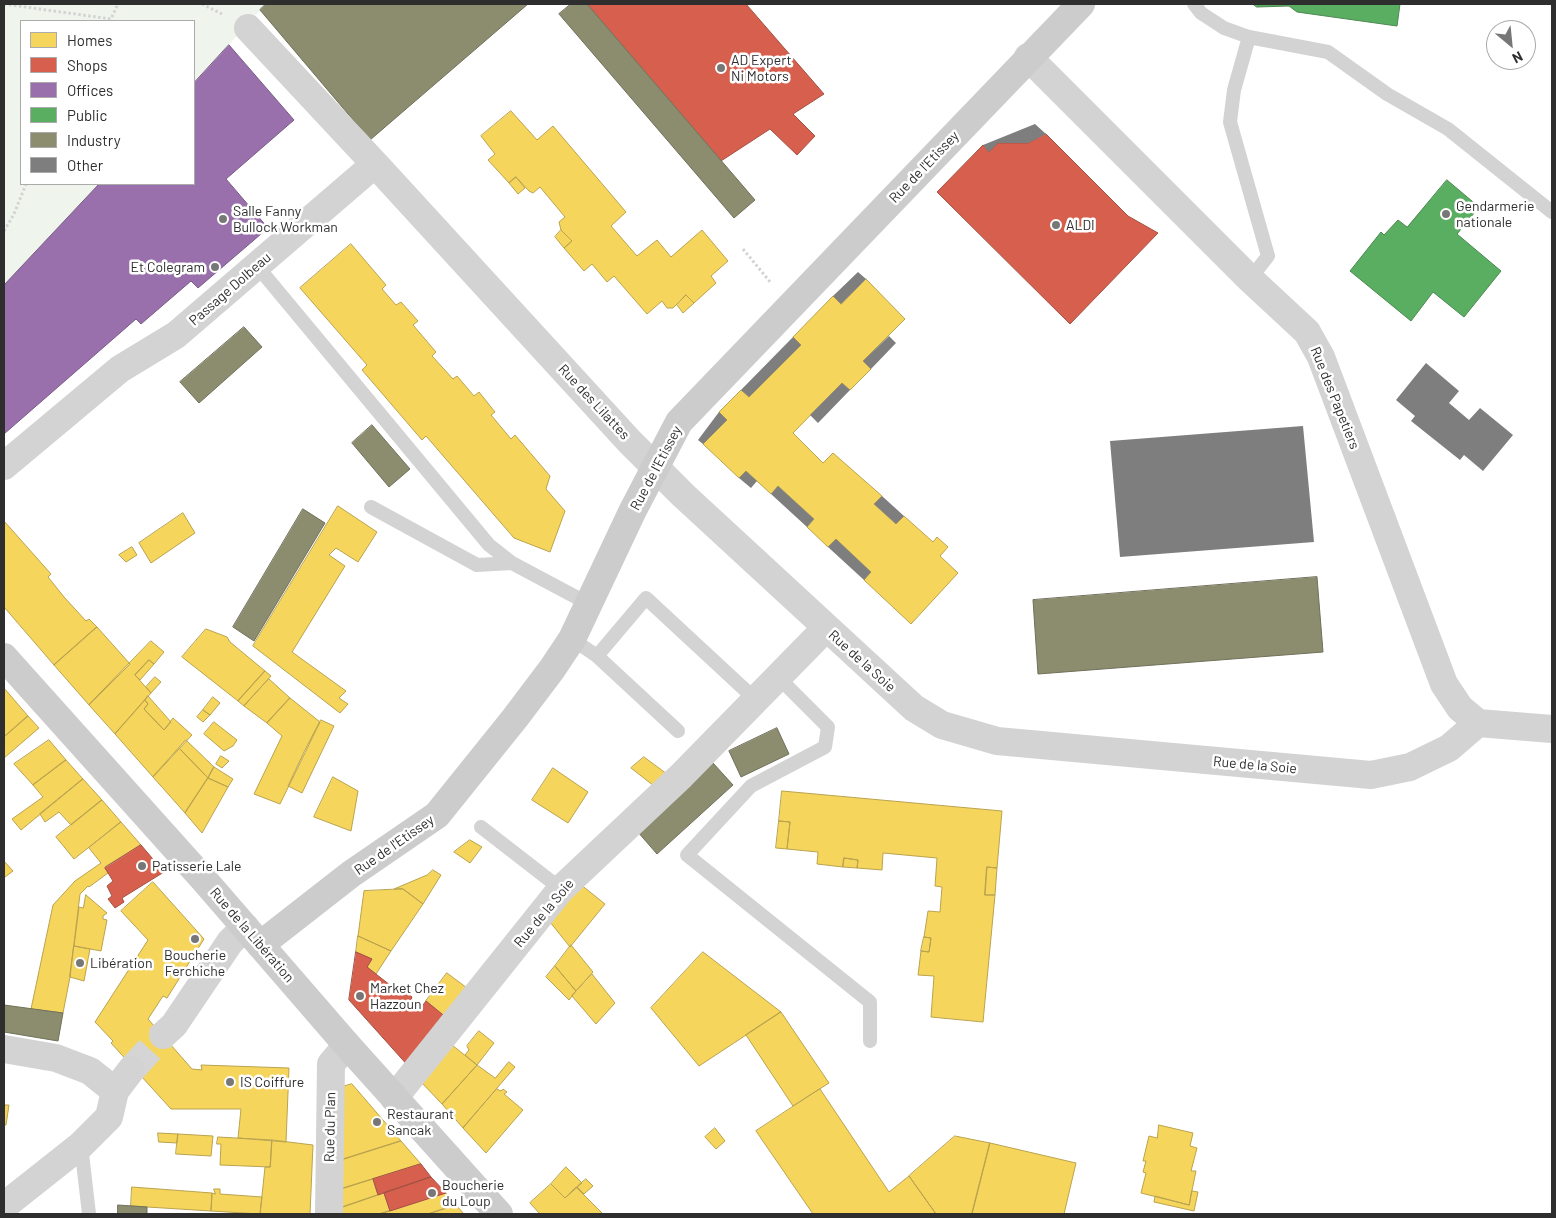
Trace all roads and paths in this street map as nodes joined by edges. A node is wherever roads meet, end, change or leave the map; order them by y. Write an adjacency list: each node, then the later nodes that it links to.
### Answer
1 (4, 4): 5 (path)
2 (118, 4): 5 (path)
3 (1082, 4): 8 (street, Rue de l'Etissey)
4 (1194, 4): 7 (lane)
5 (110, 20)
6 (248, 28): 9 (street)
7 (1249, 37): 11 (lane); 15 (lane)
8 (1028, 57): 15 (street, Rue des Papetiers); 16 (street, Rue de l'Etissey)
9 (375, 164): 14 (street, Passage Dolbeau); 18 (street, Rue des Lilattes)
10 (26, 185): 12 (path)
11 (1552, 212)
12 (4, 231)
13 (743, 249): 16 (path)
14 (257, 266): 17 (street, Passage Dolbeau); 20 (lane)
15 (1250, 279): 28 (street, Rue des Papetiers)
16 (790, 306): 18 (street, Rue de l'Etissey)
17 (4, 466)
18 (656, 468): 21 (street, Rue de l'Etissey); 22 (street, Rue des Lilattes)
19 (371, 507): 20 (lane)
20 (512, 563): 21 (lane)
21 (589, 604): 23 (street, Rue de l'Etissey)
22 (826, 628): 26 (street, Rue de la Soie); 28 (street, Rue de la Soie)
23 (572, 639): 24 (lane); 33 (street, Rue de l'Etissey)
24 (597, 656): 27 (lane); 30 (lane)
25 (4, 657): 33 (street, Rue de la Libération)
26 (778, 677): 27 (street, Rue de la Soie); 35 (lane)
27 (756, 700): 32 (street, Rue de la Soie)
28 (1478, 723): 29 (street)
29 (1552, 729)
30 (678, 731)
31 (481, 827): 32 (lane)
32 (562, 889): 38 (street, Rue de la Soie)
33 (253, 936): 34 (street); 36 (street, Rue de la Libération)
34 (163, 1035)
35 (870, 1041)
36 (347, 1045): 38 (street, Rue de la Libération); 42 (street, Rue du Plan)
37 (4, 1050): 39 (street)
38 (394, 1098): 43 (street, Rue de la Libération)
39 (81, 1145): 40 (street); 41 (lane)
40 (4, 1206)
41 (89, 1214)
42 (329, 1214)
43 (499, 1214)

